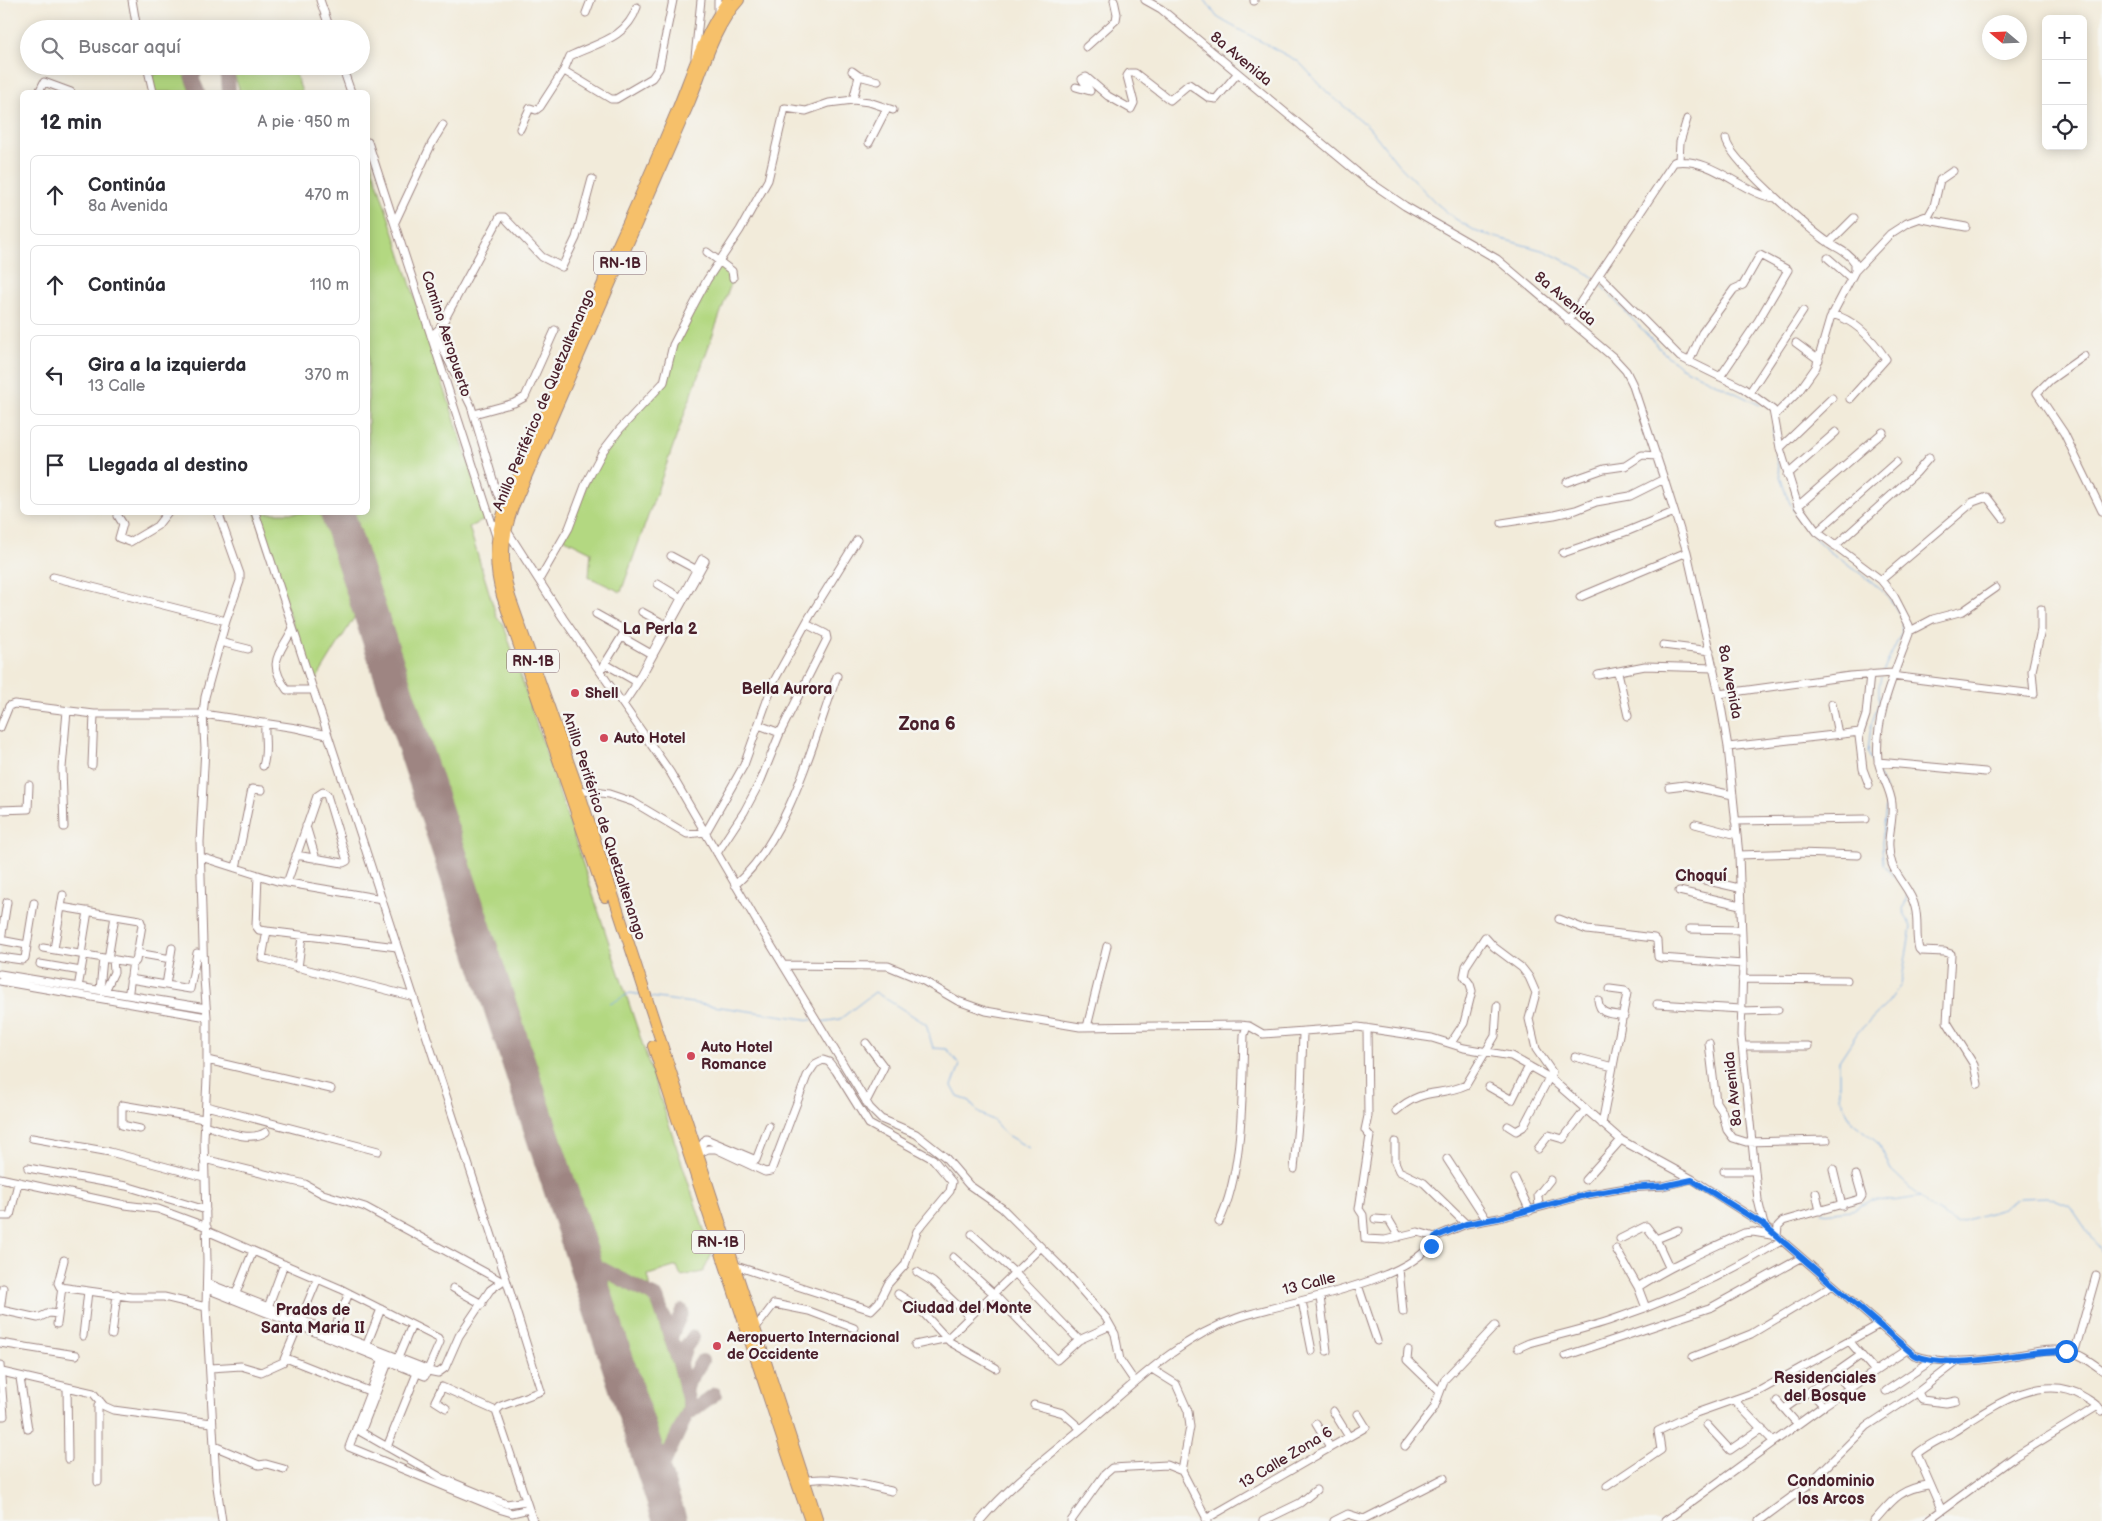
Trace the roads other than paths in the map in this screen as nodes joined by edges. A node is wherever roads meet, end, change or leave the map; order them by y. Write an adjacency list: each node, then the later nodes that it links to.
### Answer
1 (132, 0): 14 (street)
2 (320, 0): 15 (street)
3 (591, 0): 12 (street)
4 (673, 0): 17 (street)
5 (701, 0): 18 (street)
6 (718, 0): 13 (street)
7 (728, 0): 13 (highway, Anillo Periférico de Quetzaltenango / RN-1B)
8 (739, 0): 18 (highway, Anillo Periférico de Quetzaltenango / RN-1B)
9 (1114, 0): 16 (street)
10 (1145, 0): 20 (street, 8a Avenida)
11 (638, 7): 17 (street)
12 (586, 13)
13 (718, 14): 18 (highway, Anillo Periférico de Quetzaltenango / RN-1B)
14 (135, 20)
15 (327, 20)
16 (1086, 47)
17 (564, 70): 33 (street)
18 (698, 71): 40 (highway, Anillo Periférico de Quetzaltenango / RN-1B); 47 (highway, Anillo Periférico de Quetzaltenango / RN-1B)
19 (852, 71): 23 (street)
20 (1238, 74): 25 (street); 58 (street, 8a Avenida)
21 (149, 75): 28 (street)
22 (345, 75): 29 (street)
23 (859, 76): 24 (street); 30 (street)
24 (878, 81)
25 (1076, 87)
26 (40, 90): 27 (street)
27 (66, 90)
28 (153, 90)
29 (350, 90)
30 (853, 100): 35 (street); 50 (street)
31 (1687, 120): 37 (street)
32 (443, 125): 44 (street)
33 (520, 129)
34 (1726, 140): 41 (street)
35 (869, 143)
36 (370, 148): 44 (street, Camino Aeropuerto)
37 (1674, 162): 41 (street); 52 (street)
38 (1953, 171): 43 (street)
39 (592, 178): 60 (street)
40 (648, 179): 47 (highway); 55 (highway, Anillo Periférico de Quetzaltenango / RN-1B)
41 (1777, 198): 46 (street)
42 (1854, 218): 46 (street)
43 (1920, 219): 45 (street); 51 (street)
44 (395, 222): 60 (street, Camino Aeropuerto)
45 (1966, 226)
46 (1829, 243): 51 (street)
47 (628, 244): 69 (highway, Anillo Periférico de Quetzaltenango / RN-1B)
48 (707, 252): 50 (street)
49 (1828, 258): 54 (street)
50 (719, 262): 53 (street); 101 (street)
51 (1855, 271): 54 (street)
52 (1599, 276): 58 (street); 64 (street)
53 (733, 278)
54 (1851, 278): 57 (street)
55 (604, 281): 69 (highway); 74 (highway, Anillo Periférico de Quetzaltenango / RN-1B)
56 (1803, 311): 66 (street)
57 (1832, 314): 63 (street); 68 (street)
58 (1568, 321): 76 (street, 8a Avenida)
59 (555, 330): 70 (street)
60 (433, 335): 70 (street); 94 (street, Camino Aeropuerto)
61 (1796, 343): 63 (street)
62 (2084, 356): 84 (street)
63 (1819, 360): 71 (street)
64 (1688, 362): 65 (street); 65 (street)
65 (1720, 377): 66 (street)
66 (1750, 392): 71 (street)
67 (1832, 398): 75 (street)
68 (1850, 399)
69 (555, 410): 92 (highway, Anillo Periférico de Quetzaltenango / RN-1B)
70 (474, 414): 83 (street)
71 (1776, 414): 75 (street)
72 (1836, 432): 79 (street)
73 (1883, 432): 82 (street)
74 (533, 442): 83 (highway, Anillo Periférico de Quetzaltenango / RN-1B); 92 (highway)
75 (1780, 448): 79 (street)
76 (1657, 456): 80 (street, 8a Avenida); 81 (street)
77 (1929, 458): 96 (street)
78 (1896, 462): 93 (street)
79 (1787, 475): 82 (street)
80 (1664, 479): 85 (street, 8a Avenida); 91 (street)
81 (1567, 482)
82 (1798, 506): 93 (street)
83 (505, 507): 94 (highway, Anillo Periférico de Quetzaltenango / RN-1B)
84 (2102, 511)
85 (1674, 512): 97 (street, 8a Avenida); 98 (street)
86 (166, 515): 89 (street)
87 (219, 515): 110 (street)
88 (255, 515): 113 (street)
89 (118, 516)
90 (2003, 518): 102 (street)
91 (1502, 523)
92 (506, 529): 101 (street); 155 (highway, Anillo Periférico de Quetzaltenango / RN-1B)
93 (1818, 532): 96 (street)
94 (496, 536): 145 (highway, Anillo Periférico de Quetzaltenango / RN-1B)
95 (857, 540): 111 (street)
96 (1836, 546): 102 (street)
97 (1687, 552): 105 (street); 119 (street, 8a Avenida)
98 (1562, 553)
99 (671, 556): 106 (street)
100 (53, 577): 110 (street)
101 (539, 580): 123 (street)
102 (1882, 580): 114 (street)
103 (658, 584): 106 (street)
104 (1996, 588): 114 (street)
105 (1580, 597)
106 (682, 598): 112 (street)
107 (2041, 610): 126 (street)
108 (642, 612): 112 (street)
109 (596, 614): 123 (street)
110 (226, 621): 116 (street)
111 (806, 624): 139 (street); 142 (street)
112 (667, 626): 120 (street)
113 (292, 630): 130 (street); 130 (street)
114 (1910, 632): 126 (street)
115 (625, 639): 120 (street)
116 (220, 642): 118 (street); 136 (street)
117 (1663, 645): 119 (street)
118 (248, 649)
119 (1710, 651): 122 (street, 8a Avenida)
120 (652, 654): 129 (street)
121 (609, 666): 129 (street)
122 (1714, 668): 124 (street); 131 (street, 8a Avenida)
123 (601, 670): 132 (street)
124 (1618, 672): 127 (street); 137 (street)
125 (1872, 674): 126 (street); 131 (street); 141 (street)
126 (1890, 674): 147 (street)
127 (1598, 675)
128 (837, 676): 175 (street)
129 (636, 683): 132 (street)
130 (312, 690): 144 (street)
131 (1719, 694): 146 (street, 8a Avenida)
132 (624, 703): 163 (street)
133 (1832, 704): 143 (street)
134 (67, 711): 135 (street); 140 (street); 162 (street)
135 (94, 714): 136 (street); 148 (street)
136 (203, 714): 138 (street); 169 (street)
137 (1628, 716)
138 (265, 723): 144 (street); 149 (street)
139 (759, 725): 142 (street); 163 (street)
140 (0, 728)
141 (1860, 732): 143 (street); 152 (street)
142 (780, 733): 165 (street)
143 (1838, 734): 146 (street)
144 (327, 735): 179 (street)
145 (552, 740): 155 (highway); 220 (highway, Anillo Periférico de Quetzaltenango / RN-1B)
146 (1728, 746): 156 (street, 8a Avenida)
147 (1878, 762): 150 (street); 245 (street)
148 (92, 765)
149 (263, 766)
150 (1985, 772)
151 (29, 785): 157 (street)
152 (1869, 785)
153 (1668, 788): 156 (street)
154 (262, 790): 171 (street)
155 (578, 790): 163 (street); 220 (highway, Anillo Periférico de Quetzaltenango / RN-1B)
156 (1733, 795): 159 (street, 8a Avenida)
157 (0, 810)
158 (1866, 819): 159 (street)
159 (1735, 821): 164 (street, 8a Avenida)
160 (1695, 824): 164 (street)
161 (306, 826): 166 (street); 170 (street); 170 (street)
162 (64, 827)
163 (706, 832): 165 (street)
164 (1737, 835): 167 (street, 8a Avenida)
165 (717, 853): 175 (street)
166 (296, 855): 170 (street); 174 (street)
167 (1739, 855): 168 (street); 176 (street, 8a Avenida)
168 (1858, 855)
169 (201, 857): 171 (street); 225 (street)
170 (316, 859)
171 (236, 868): 172 (street)
172 (258, 875): 174 (street); 189 (street)
173 (1691, 877): 176 (street)
174 (286, 883): 179 (street)
175 (735, 885): 206 (street)
176 (1739, 888): 182 (street, 8a Avenida)
177 (1679, 891): 182 (street)
178 (63, 895): 183 (street)
179 (382, 900): 194 (street)
180 (7, 902): 191 (street)
181 (34, 903): 192 (street)
182 (1740, 905): 188 (street, 8a Avenida)
183 (61, 907): 184 (street); 197 (street)
184 (88, 911): 185 (street); 199 (street)
185 (115, 916): 200 (street); 202 (street)
186 (1559, 919): 205 (street)
187 (1690, 928): 188 (street)
188 (1741, 930): 205 (street, 8a Avenida)
189 (267, 931): 190 (street); 208 (street)
190 (302, 936): 194 (street); 208 (street)
191 (1, 940): 192 (street)
192 (28, 945): 201 (street)
193 (1107, 946): 231 (street)
194 (397, 947): 221 (street)
195 (43, 948): 197 (street)
196 (172, 948): 203 (street)
197 (54, 949): 199 (street)
198 (197, 953): 216 (street)
199 (82, 954): 202 (street); 209 (street)
200 (137, 954): 202 (street); 203 (street)
201 (0, 957)
202 (108, 958): 218 (street); 218 (street)
203 (170, 959): 216 (street)
204 (40, 964): 209 (street)
205 (1743, 964): 212 (street, 8a Avenida)
206 (783, 965): 231 (street); 248 (street)
207 (132, 968): 211 (street)
208 (298, 968): 221 (street)
209 (81, 970): 215 (street)
210 (0, 974): 218 (street)
211 (130, 979): 216 (street); 219 (street)
212 (1742, 979): 214 (street); 226 (street, 8a Avenida)
213 (0, 980): 229 (street)
214 (1847, 980)
215 (79, 982)
216 (166, 985)
217 (1610, 989): 228 (street)
218 (103, 991): 225 (street)
219 (129, 991)
220 (640, 994): 265 (highway, Anillo Periférico de Quetzaltenango / RN-1B); 412 (highway, Anillo Periférico de Quetzaltenango / RN-1B)
221 (414, 997): 315 (street)
222 (1598, 1000): 228 (street)
223 (1657, 1004): 226 (street)
224 (1497, 1006): 239 (street)
225 (206, 1008): 229 (street)
226 (1741, 1010): 227 (street); 237 (street, 8a Avenida)
227 (1778, 1010)
228 (1624, 1016): 243 (street)
229 (207, 1017): 241 (street)
230 (1247, 1026): 231 (street); 233 (street); 290 (street)
231 (1087, 1027)
232 (1367, 1028): 233 (street); 235 (street); 296 (street)
233 (1302, 1033): 269 (street)
234 (866, 1043): 248 (street)
235 (1451, 1043): 239 (street); 244 (street)
236 (1709, 1043): 261 (street)
237 (1742, 1046): 238 (street); 261 (street, 8a Avenida)
238 (1808, 1046)
239 (1485, 1052): 242 (street); 251 (street)
240 (1575, 1057): 243 (street)
241 (207, 1060): 247 (street); 249 (street)
242 (1529, 1066): 244 (street); 246 (street)
243 (1614, 1067): 253 (street)
244 (1550, 1078): 250 (street); 255 (street)
245 (1978, 1084)
246 (1488, 1087)
247 (331, 1089)
248 (866, 1102): 301 (street)
249 (206, 1106): 252 (street); 264 (street)
250 (1586, 1109): 253 (street); 263 (street)
251 (1396, 1111)
252 (204, 1122): 256 (street); 257 (street); 266 (street)
253 (1602, 1124): 259 (street)
254 (769, 1126): 265 (street)
255 (1508, 1126)
256 (140, 1129)
257 (266, 1132)
258 (32, 1138): 274 (street)
259 (1621, 1140): 278 (street); 279 (street)
260 (1826, 1140): 261 (street)
261 (1752, 1141): 272 (street, 8a Avenida)
262 (1395, 1142): 291 (street)
263 (1538, 1149)
264 (378, 1151)
265 (696, 1151): 308 (highway, Anillo Periférico de Quetzaltenango / RN-1B); 308 (street)
266 (204, 1159): 274 (street); 315 (street)
267 (1447, 1159): 289 (street)
268 (28, 1168): 284 (street)
269 (1294, 1169)
270 (1833, 1169): 282 (street)
271 (1724, 1171): 272 (street)
272 (1755, 1171): 292 (street, 8a Avenida)
273 (1856, 1175): 282 (street)
274 (204, 1177): 284 (street)
275 (0, 1178): 280 (street)
276 (1515, 1179): 285 (street)
277 (1550, 1180): 283 (street)
278 (1585, 1180)
279 (1692, 1180): 283 (street, 13 Calle); 292 (street)
280 (18, 1183): 287 (street); 293 (street)
281 (1816, 1193): 286 (street)
282 (1842, 1206): 286 (street)
283 (1539, 1207): 285 (street, 13 Calle)
284 (206, 1210): 293 (street)
285 (1530, 1211): 289 (street, 13 Calle)
286 (1820, 1211): 300 (street)
287 (0, 1216)
288 (1375, 1219): 296 (street)
289 (1486, 1219): 291 (street, 13 Calle)
290 (1219, 1222)
291 (1466, 1224): 297 (street, 13 Calle)
292 (1764, 1225): 300 (street)
293 (207, 1229): 303 (street); 318 (street)
294 (1678, 1230): 299 (street)
295 (972, 1234): 312 (street)
296 (1398, 1237): 297 (street)
297 (1435, 1237): 310 (street, 13 Calle)
298 (1620, 1239): 299 (street)
299 (1656, 1239): 309 (street)
300 (1779, 1239): 305 (street); 309 (street); 333 (street)
301 (1042, 1248): 312 (street); 344 (street)
302 (1616, 1249): 320 (street)
303 (253, 1251): 307 (street); 328 (street)
304 (953, 1257): 325 (street)
305 (1801, 1258): 317 (street); 366 (street)
306 (64, 1260): 319 (street)
307 (284, 1264): 314 (street); 336 (street)
308 (733, 1265): 347 (highway, Anillo Periférico de Quetzaltenango / RN-1B)
309 (1669, 1267): 320 (street)
310 (1399, 1269): 316 (street, 13 Calle); 337 (street)
311 (917, 1272): 339 (street)
312 (1015, 1273): 325 (street); 352 (street)
313 (2096, 1276): 363 (street)
314 (318, 1278): 324 (street); 340 (street)
315 (504, 1280): 331 (street); 401 (street)
316 (1358, 1285): 329 (street, 13 Calle); 353 (street)
317 (1833, 1285): 343 (street); 368 (street)
318 (207, 1286): 328 (street); 332 (street)
319 (62, 1287): 323 (street); 338 (street)
320 (1638, 1287): 333 (street)
321 (3, 1288): 335 (street)
322 (453, 1288): 331 (street)
323 (88, 1291): 326 (street); 350 (street)
324 (350, 1293): 334 (street); 349 (street)
325 (993, 1293): 339 (street); 352 (street)
326 (117, 1294): 332 (street); 348 (street)
327 (898, 1294): 351 (street)
328 (234, 1297): 336 (street)
329 (1320, 1297): 330 (street, 13 Calle); 362 (street)
330 (1302, 1301): 361 (street); 375 (street, 13 Calle)
331 (482, 1304): 379 (street)
332 (206, 1308): 373 (street)
333 (1646, 1308): 358 (street)
334 (381, 1309): 342 (street); 357 (street)
335 (0, 1310): 338 (street)
336 (267, 1310): 340 (street)
337 (1403, 1312)
338 (58, 1314): 341 (street)
339 (970, 1317): 351 (street)
340 (300, 1323): 349 (street); 369 (street)
341 (57, 1324)
342 (412, 1325): 367 (street); 379 (street)
343 (1878, 1325): 354 (street); 360 (street)
344 (1110, 1326): 352 (street); 383 (street)
345 (1495, 1326): 387 (street)
346 (854, 1328): 347 (street)
347 (754, 1330): 425 (highway, Anillo Periférico de Quetzaltenango / RN-1B)
348 (112, 1335)
349 (332, 1335): 357 (street)
350 (83, 1336)
351 (948, 1338): 356 (street); 374 (street)
352 (1079, 1340)
353 (1377, 1340)
354 (1850, 1342): 365 (street); 392 (street)
355 (0, 1343): 364 (street)
356 (915, 1345)
357 (365, 1348): 367 (street)
358 (1518, 1348)
359 (1408, 1350): 387 (street)
360 (1907, 1350): 370 (street); 377 (street)
361 (1312, 1351)
362 (1327, 1351)
363 (2074, 1354): 371 (street); 376 (street)
364 (76, 1355)
365 (1861, 1355): 377 (street); 381 (street)
366 (1565, 1356)
367 (389, 1357): 379 (street); 380 (street); 390 (street)
368 (1693, 1357)
369 (286, 1358): 373 (street); 390 (street)
370 (1934, 1359): 371 (street); 389 (street)
371 (1958, 1361): 391 (street)
372 (0, 1364): 378 (street)
373 (211, 1368): 406 (street)
374 (996, 1368)
375 (1152, 1369): 383 (street, 13 Calle); 421 (street)
376 (2102, 1370)
377 (1875, 1371): 444 (street)
378 (2, 1372): 382 (street); 385 (street)
379 (428, 1372): 380 (street)
380 (417, 1373): 417 (street)
381 (1835, 1373): 384 (street); 388 (street)
382 (20, 1378): 386 (street); 410 (street)
383 (1135, 1382): 411 (street, 13 Calle)
384 (1846, 1385)
385 (0, 1386): 404 (street)
386 (67, 1387): 393 (street); 419 (street)
387 (1439, 1391): 416 (street)
388 (1810, 1391): 396 (street); 399 (street)
389 (1886, 1391)
390 (372, 1392): 417 (street); 424 (street)
391 (1918, 1392): 395 (street); 445 (street)
392 (1734, 1400): 409 (street); 428 (street)
393 (100, 1401): 406 (street); 426 (street)
394 (1776, 1401): 399 (street)
395 (1956, 1401)
396 (1820, 1402)
397 (1034, 1405): 411 (street)
398 (446, 1408): 401 (street)
399 (1784, 1409): 405 (street)
400 (2100, 1409): 427 (street); 434 (street)
401 (496, 1411): 432 (street)
402 (1333, 1411): 413 (street)
403 (1358, 1414): 413 (street, 13 Calle Zona 6)
404 (0, 1416)
405 (1794, 1420)
406 (212, 1423): 415 (street)
407 (1316, 1424): 418 (street)
408 (1707, 1425): 409 (street)
409 (1762, 1428): 414 (street)
410 (28, 1429)
411 (1081, 1429): 440 (street, 13 Calle)
412 (780, 1430): 422 (highway, Anillo Periférico de Quetzaltenango / RN-1B); 425 (highway)
413 (1349, 1437): 418 (street, 13 Calle Zona 6)
414 (1770, 1438)
415 (214, 1446): 420 (street); 436 (street)
416 (1405, 1446)
417 (387, 1447): 424 (street)
418 (1330, 1447): 435 (street, 13 Calle Zona 6)
419 (68, 1458)
420 (284, 1469)
421 (1182, 1471): 435 (street); 441 (street)
422 (794, 1475): 425 (highway); 438 (highway, Anillo Periférico de Quetzaltenango / RN-1B)
423 (1444, 1478): 443 (street)
424 (437, 1479): 431 (street)
425 (805, 1481): 430 (street); 439 (highway, Anillo Periférico de Quetzaltenango / RN-1B)
426 (98, 1482)
427 (1928, 1485): 434 (street); 446 (street)
428 (1607, 1486)
429 (1316, 1490): 442 (street)
430 (891, 1491)
431 (476, 1496): 432 (street); 433 (street)
432 (526, 1501): 433 (street)
433 (529, 1509): 437 (street)
434 (1940, 1509): 447 (street)
435 (1207, 1520)
436 (222, 1521)
437 (533, 1521)
438 (810, 1521)
439 (818, 1521)
440 (980, 1521)
441 (1071, 1521)
442 (1263, 1521)
443 (1334, 1521)
444 (1665, 1521)
445 (1760, 1521)
446 (1874, 1521)
447 (1926, 1521)

